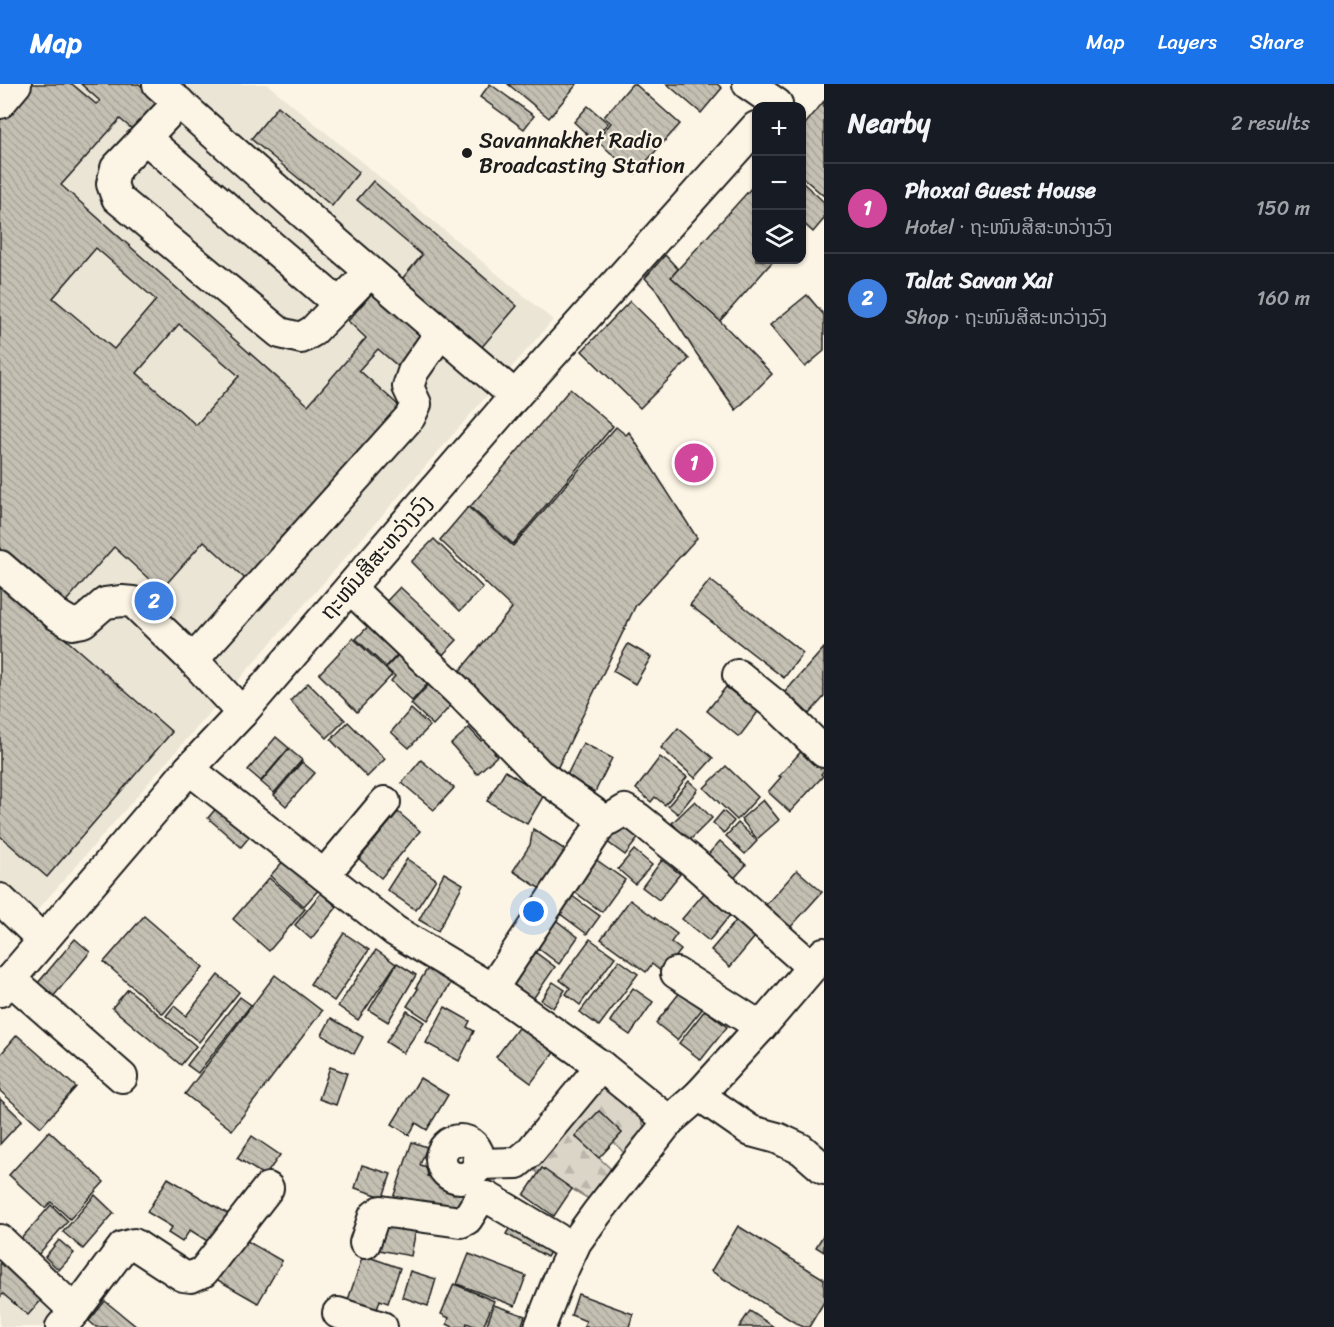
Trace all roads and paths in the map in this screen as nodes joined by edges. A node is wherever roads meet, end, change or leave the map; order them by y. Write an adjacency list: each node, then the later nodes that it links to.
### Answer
1 (16, 84): 5 (street)
2 (748, 84): 4 (street)
3 (169, 93): 7 (street); 8 (street)
4 (781, 98)
5 (0, 103)
6 (752, 131): 11 (street, ຖະໜົນສີສະຫວ່າງວົງ)
7 (145, 138): 9 (street); 9 (street)
8 (370, 272): 9 (street); 10 (street)
9 (339, 304)
10 (441, 332): 11 (street); 14 (street)
11 (515, 396): 13 (street, ຖະໜົນສີສະຫວ່າງວົງ)
12 (0, 566): 14 (street)
13 (350, 588): 16 (street, ຖະໜົນສີສະຫວ່າງວົງ); 20 (street)
14 (193, 660): 16 (street)
15 (738, 675): 17 (street)
16 (242, 713): 18 (street, ຖະໜົນສີສະຫວ່າງວົງ)
17 (824, 752)
18 (189, 769): 21 (street); 23 (street, ຖະໜົນສີສະຫວ່າງວົງ)
19 (385, 802): 21 (street)
20 (604, 820): 24 (street); 27 (street)
21 (324, 875): 27 (street)
22 (0, 899): 23 (street)
23 (43, 940): 26 (street, ຖະໜົນສີສະຫວ່າງວົງ)
24 (818, 960): 28 (street)
25 (676, 973): 28 (street)
26 (5, 985): 30 (street)
27 (492, 989): 29 (street)
28 (761, 1027): 31 (street)
29 (601, 1066): 32 (street); 33 (street)
30 (122, 1077)
31 (699, 1095): 32 (street); 34 (street)
32 (669, 1121): 38 (street)
33 (478, 1164)
34 (824, 1169)
35 (268, 1188): 40 (street)
36 (0, 1240): 40 (street)
37 (365, 1243): 38 (street)
38 (573, 1248): 42 (street)
39 (338, 1313): 41 (street)
40 (68, 1319)
41 (382, 1327)
42 (540, 1327)

